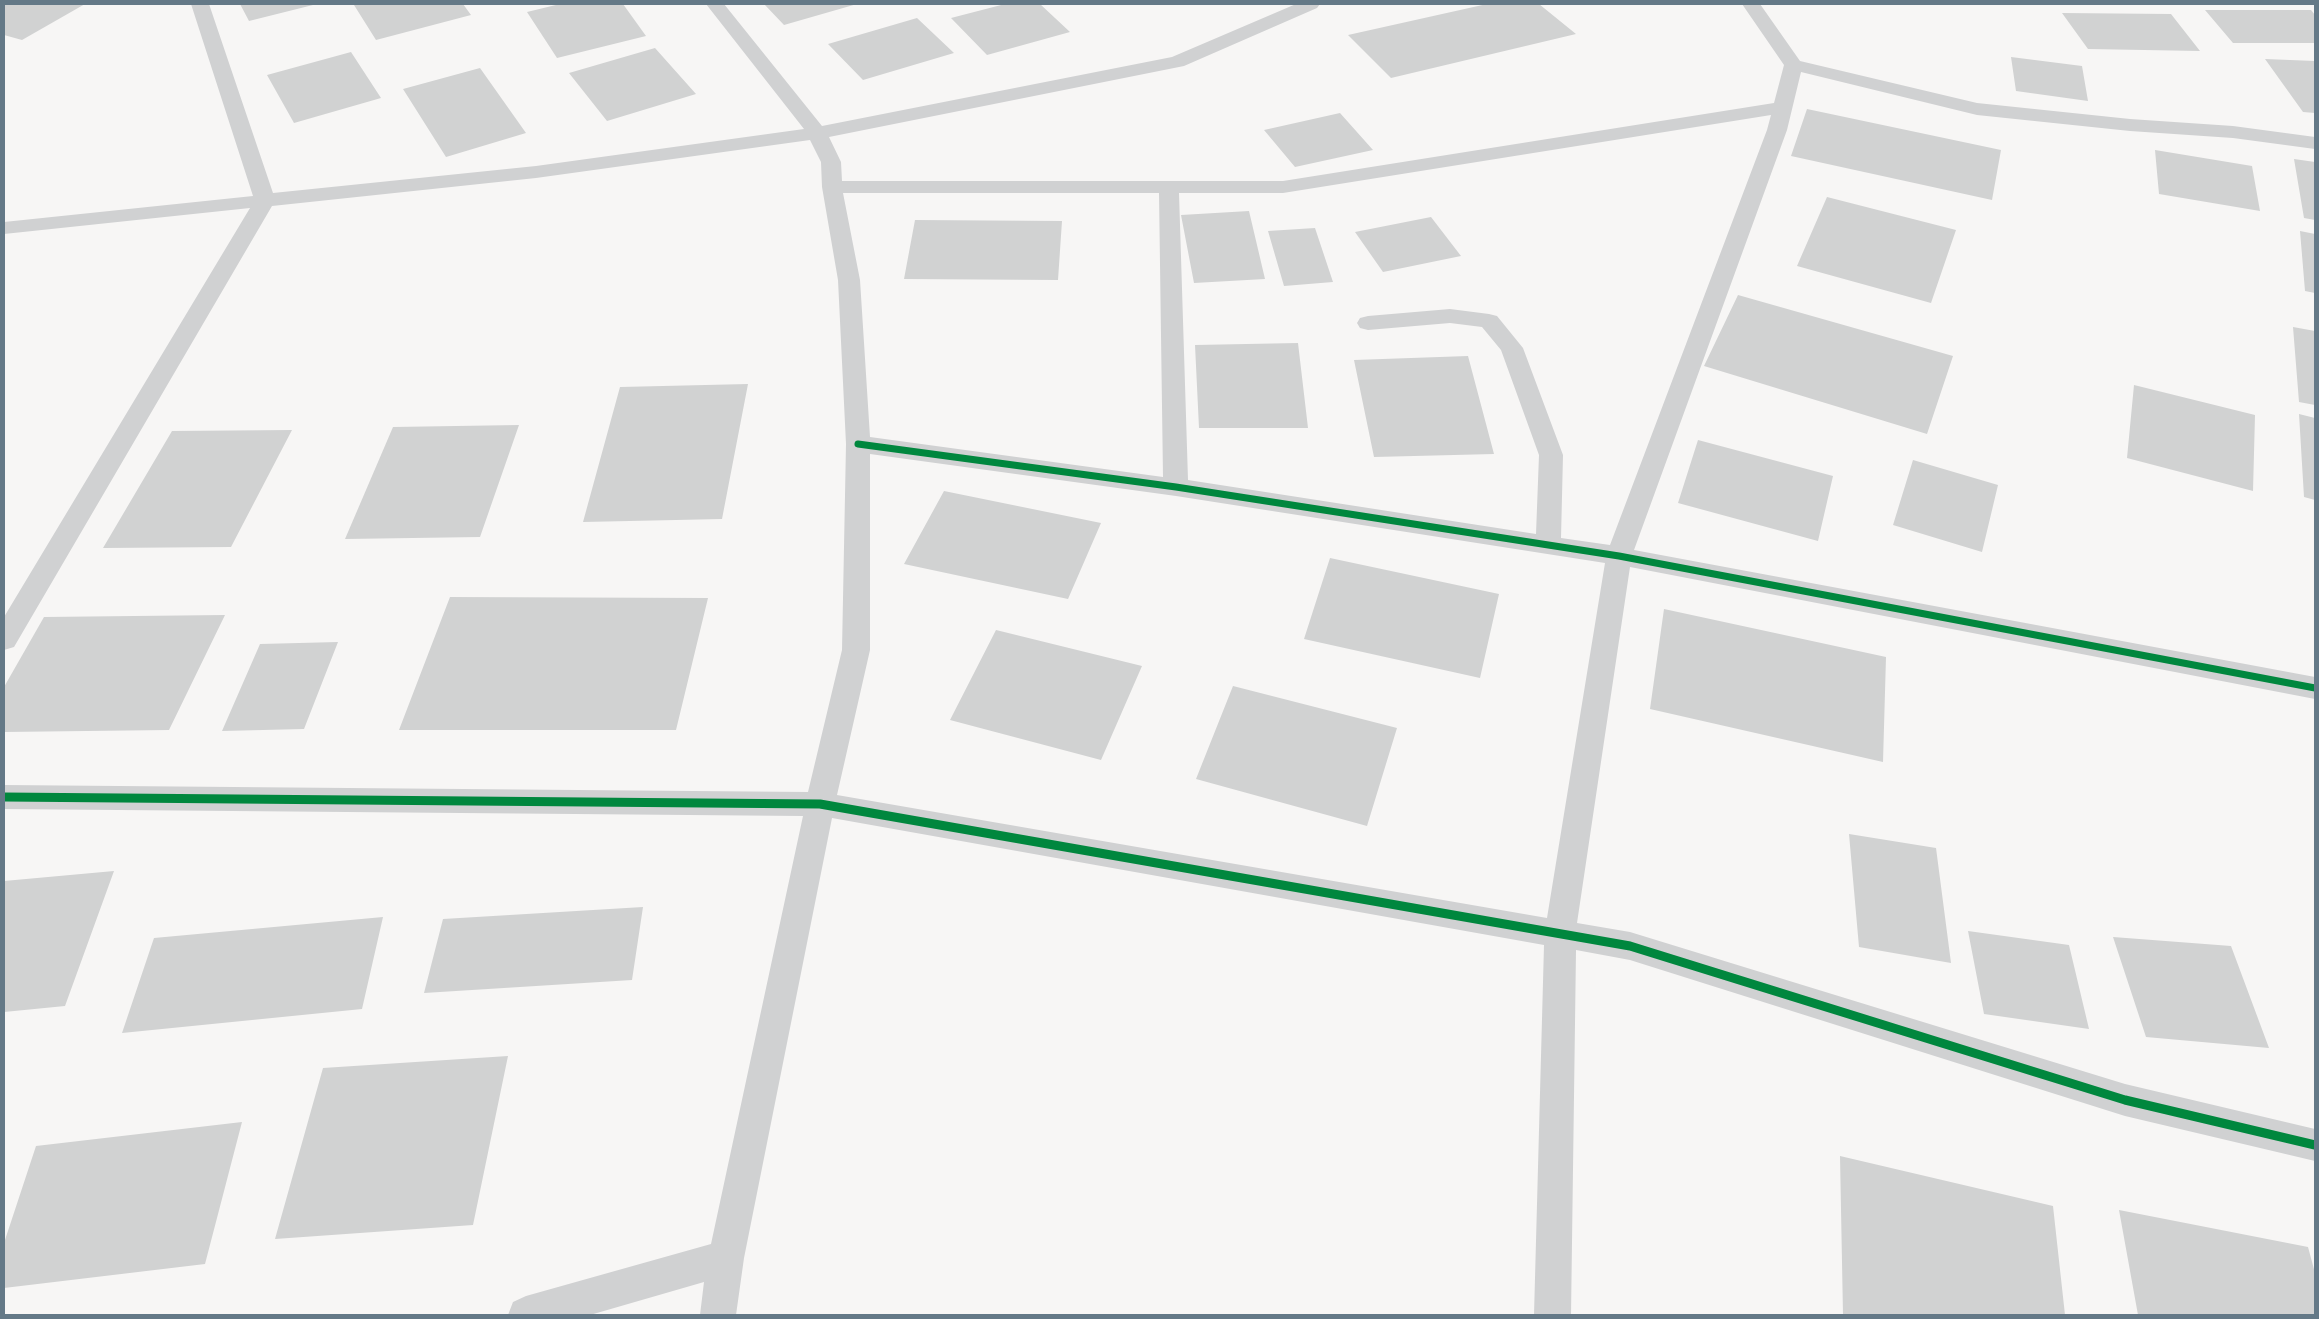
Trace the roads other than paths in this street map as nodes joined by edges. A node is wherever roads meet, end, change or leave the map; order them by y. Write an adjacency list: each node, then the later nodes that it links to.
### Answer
1 (200, 4): 11 (street)
2 (715, 4): 7 (street)
3 (1310, 4): 7 (street)
4 (1752, 4): 5 (street)
5 (1792, 65): 6 (street); 8 (street)
6 (1783, 107): 10 (street); 17 (street)
7 (818, 133): 9 (street); 11 (street)
8 (2315, 143)
9 (832, 187): 10 (street); 14 (street)
10 (1169, 189): 15 (street)
11 (265, 201): 12 (street); 18 (street)
12 (4, 228)
13 (1368, 323): 16 (street)
14 (858, 444): 15 (street); 21 (street)
15 (1176, 487): 16 (street)
16 (1548, 545): 17 (street)
17 (1619, 556): 19 (street); 22 (street)
18 (4, 640)
19 (2315, 688)
20 (4, 797): 21 (street)
21 (820, 804): 22 (street); 24 (street)
22 (1560, 933): 23 (street); 27 (street)
23 (2315, 1145)
24 (726, 1258): 25 (street); 26 (street)
25 (526, 1315)
26 (718, 1315)
27 (1552, 1315)

